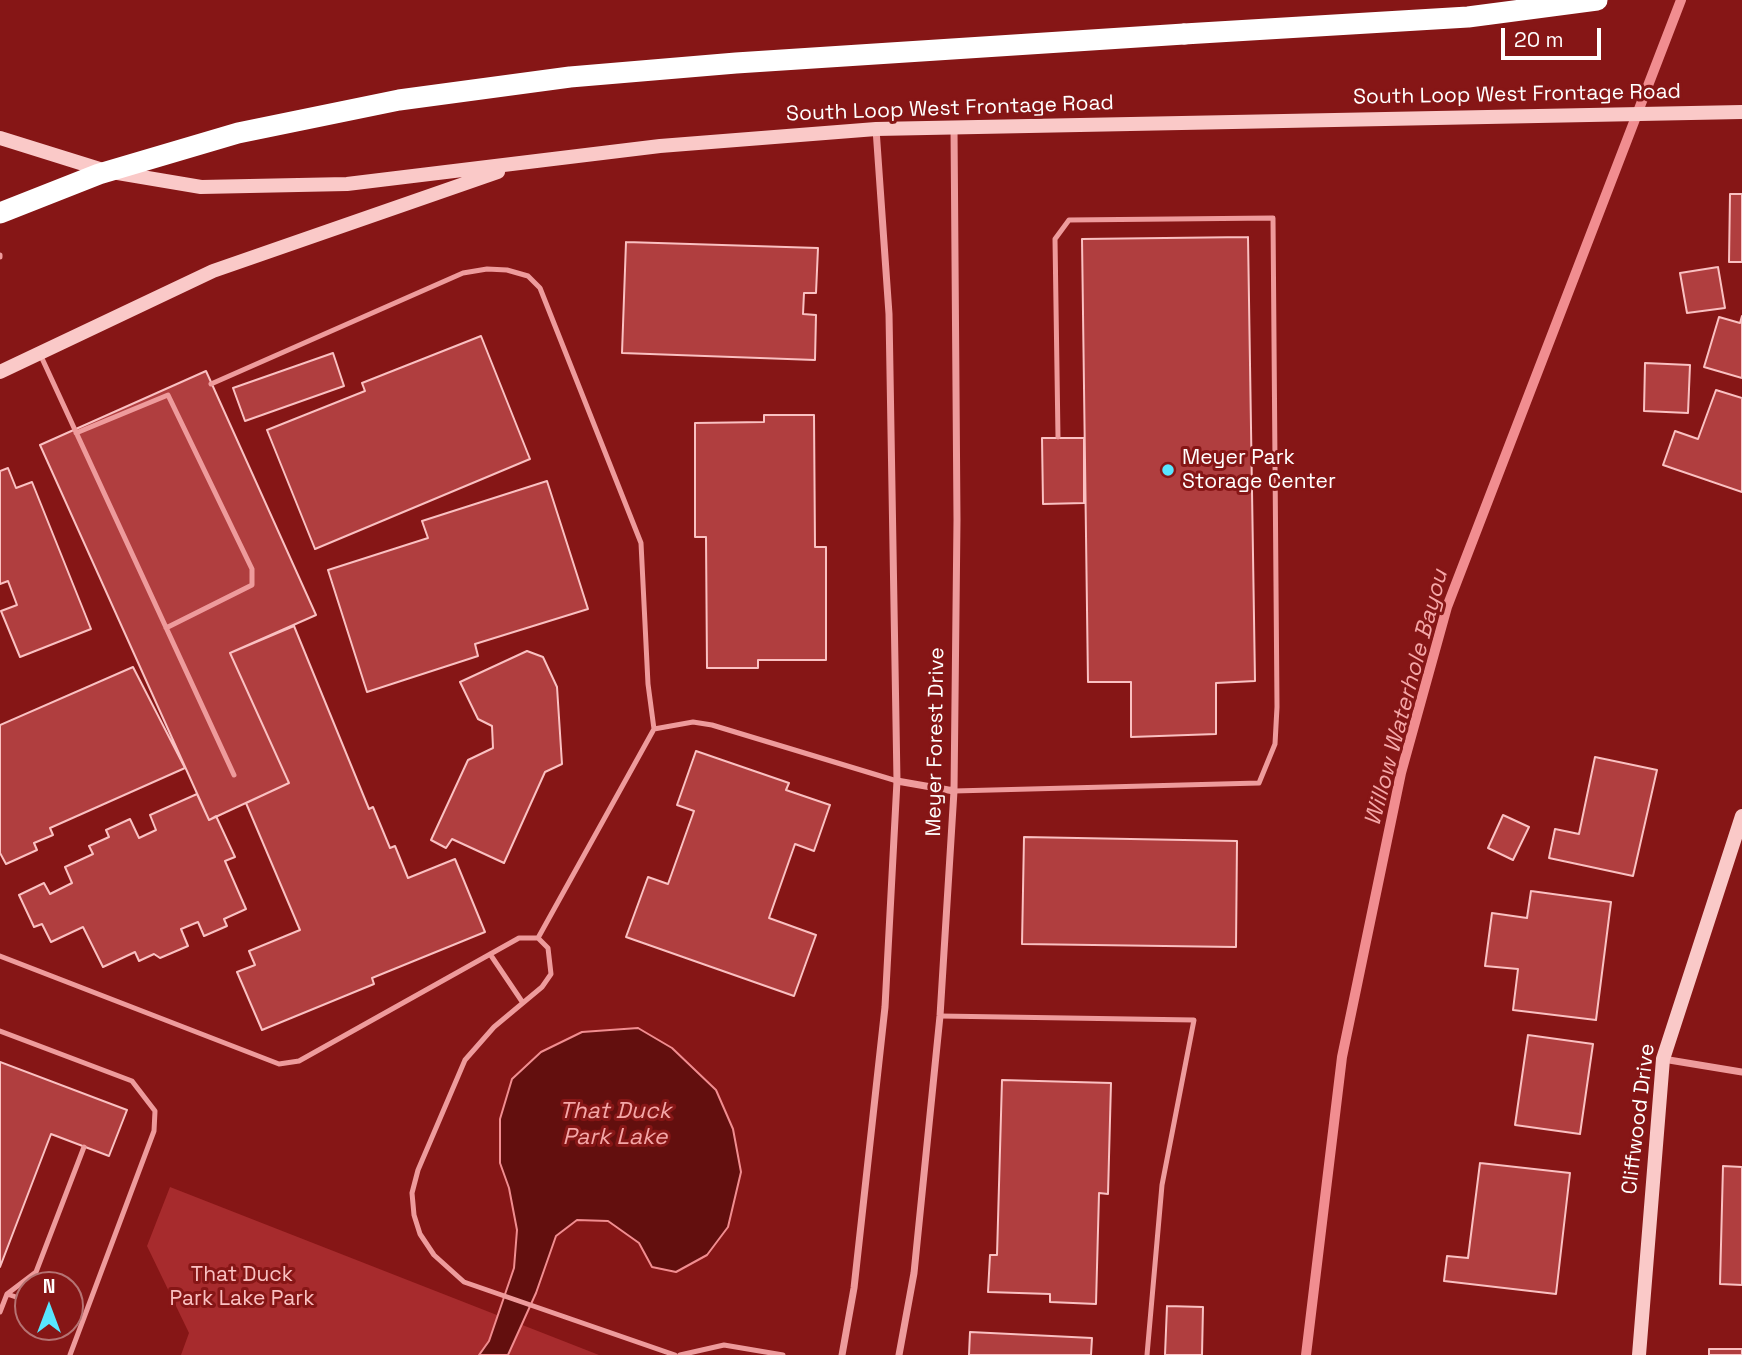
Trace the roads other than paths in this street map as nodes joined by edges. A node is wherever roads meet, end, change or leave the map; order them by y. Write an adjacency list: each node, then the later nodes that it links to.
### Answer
1 (1597, 0): 7 (highway, bridge)
2 (1739, 112): 3 (main road, South Loop West Frontage Road)
3 (954, 127): 4 (main road, South Loop West Frontage Road); 17 (street, Meyer Forest Drive)
4 (876, 129): 6 (main road, South Loop West Frontage Road); 16 (street, Meyer Forest Drive)
5 (0, 138): 6 (main road, South Loop West Frontage Road)
6 (522, 163): 8 (main road)
7 (0, 212)
8 (39, 351): 9 (main road); 11 (lane)
9 (0, 372)
10 (211, 384): 14 (lane)
11 (76, 433): 13 (lane); 13 (lane)
12 (1058, 437): 17 (lane)
13 (166, 628): 15 (lane)
14 (654, 729): 16 (lane); 19 (lane)
15 (234, 775)
16 (897, 781): 17 (street); 34 (street, Meyer Forest Drive)
17 (954, 791): 23 (street, Meyer Forest Drive)
18 (1742, 816): 25 (main road, Cliffwood Drive)
19 (538, 938): 20 (lane); 22 (lane)
20 (490, 954): 21 (lane); 22 (lane)
21 (0, 956)
22 (523, 1003): 32 (lane)
23 (940, 1016): 35 (street, Meyer Forest Drive); 36 (lane)
24 (0, 1031): 31 (lane)
25 (1664, 1059): 26 (street); 37 (main road, Cliffwood Drive)
26 (1742, 1072)
27 (84, 1147): 28 (lane)
28 (7, 1294): 29 (lane); 30 (lane)
29 (14, 1296)
30 (0, 1312)
31 (84, 1317)
32 (677, 1355): 33 (lane)
33 (783, 1355)
34 (842, 1355)
35 (899, 1355)
36 (1147, 1355)
37 (1639, 1355)

